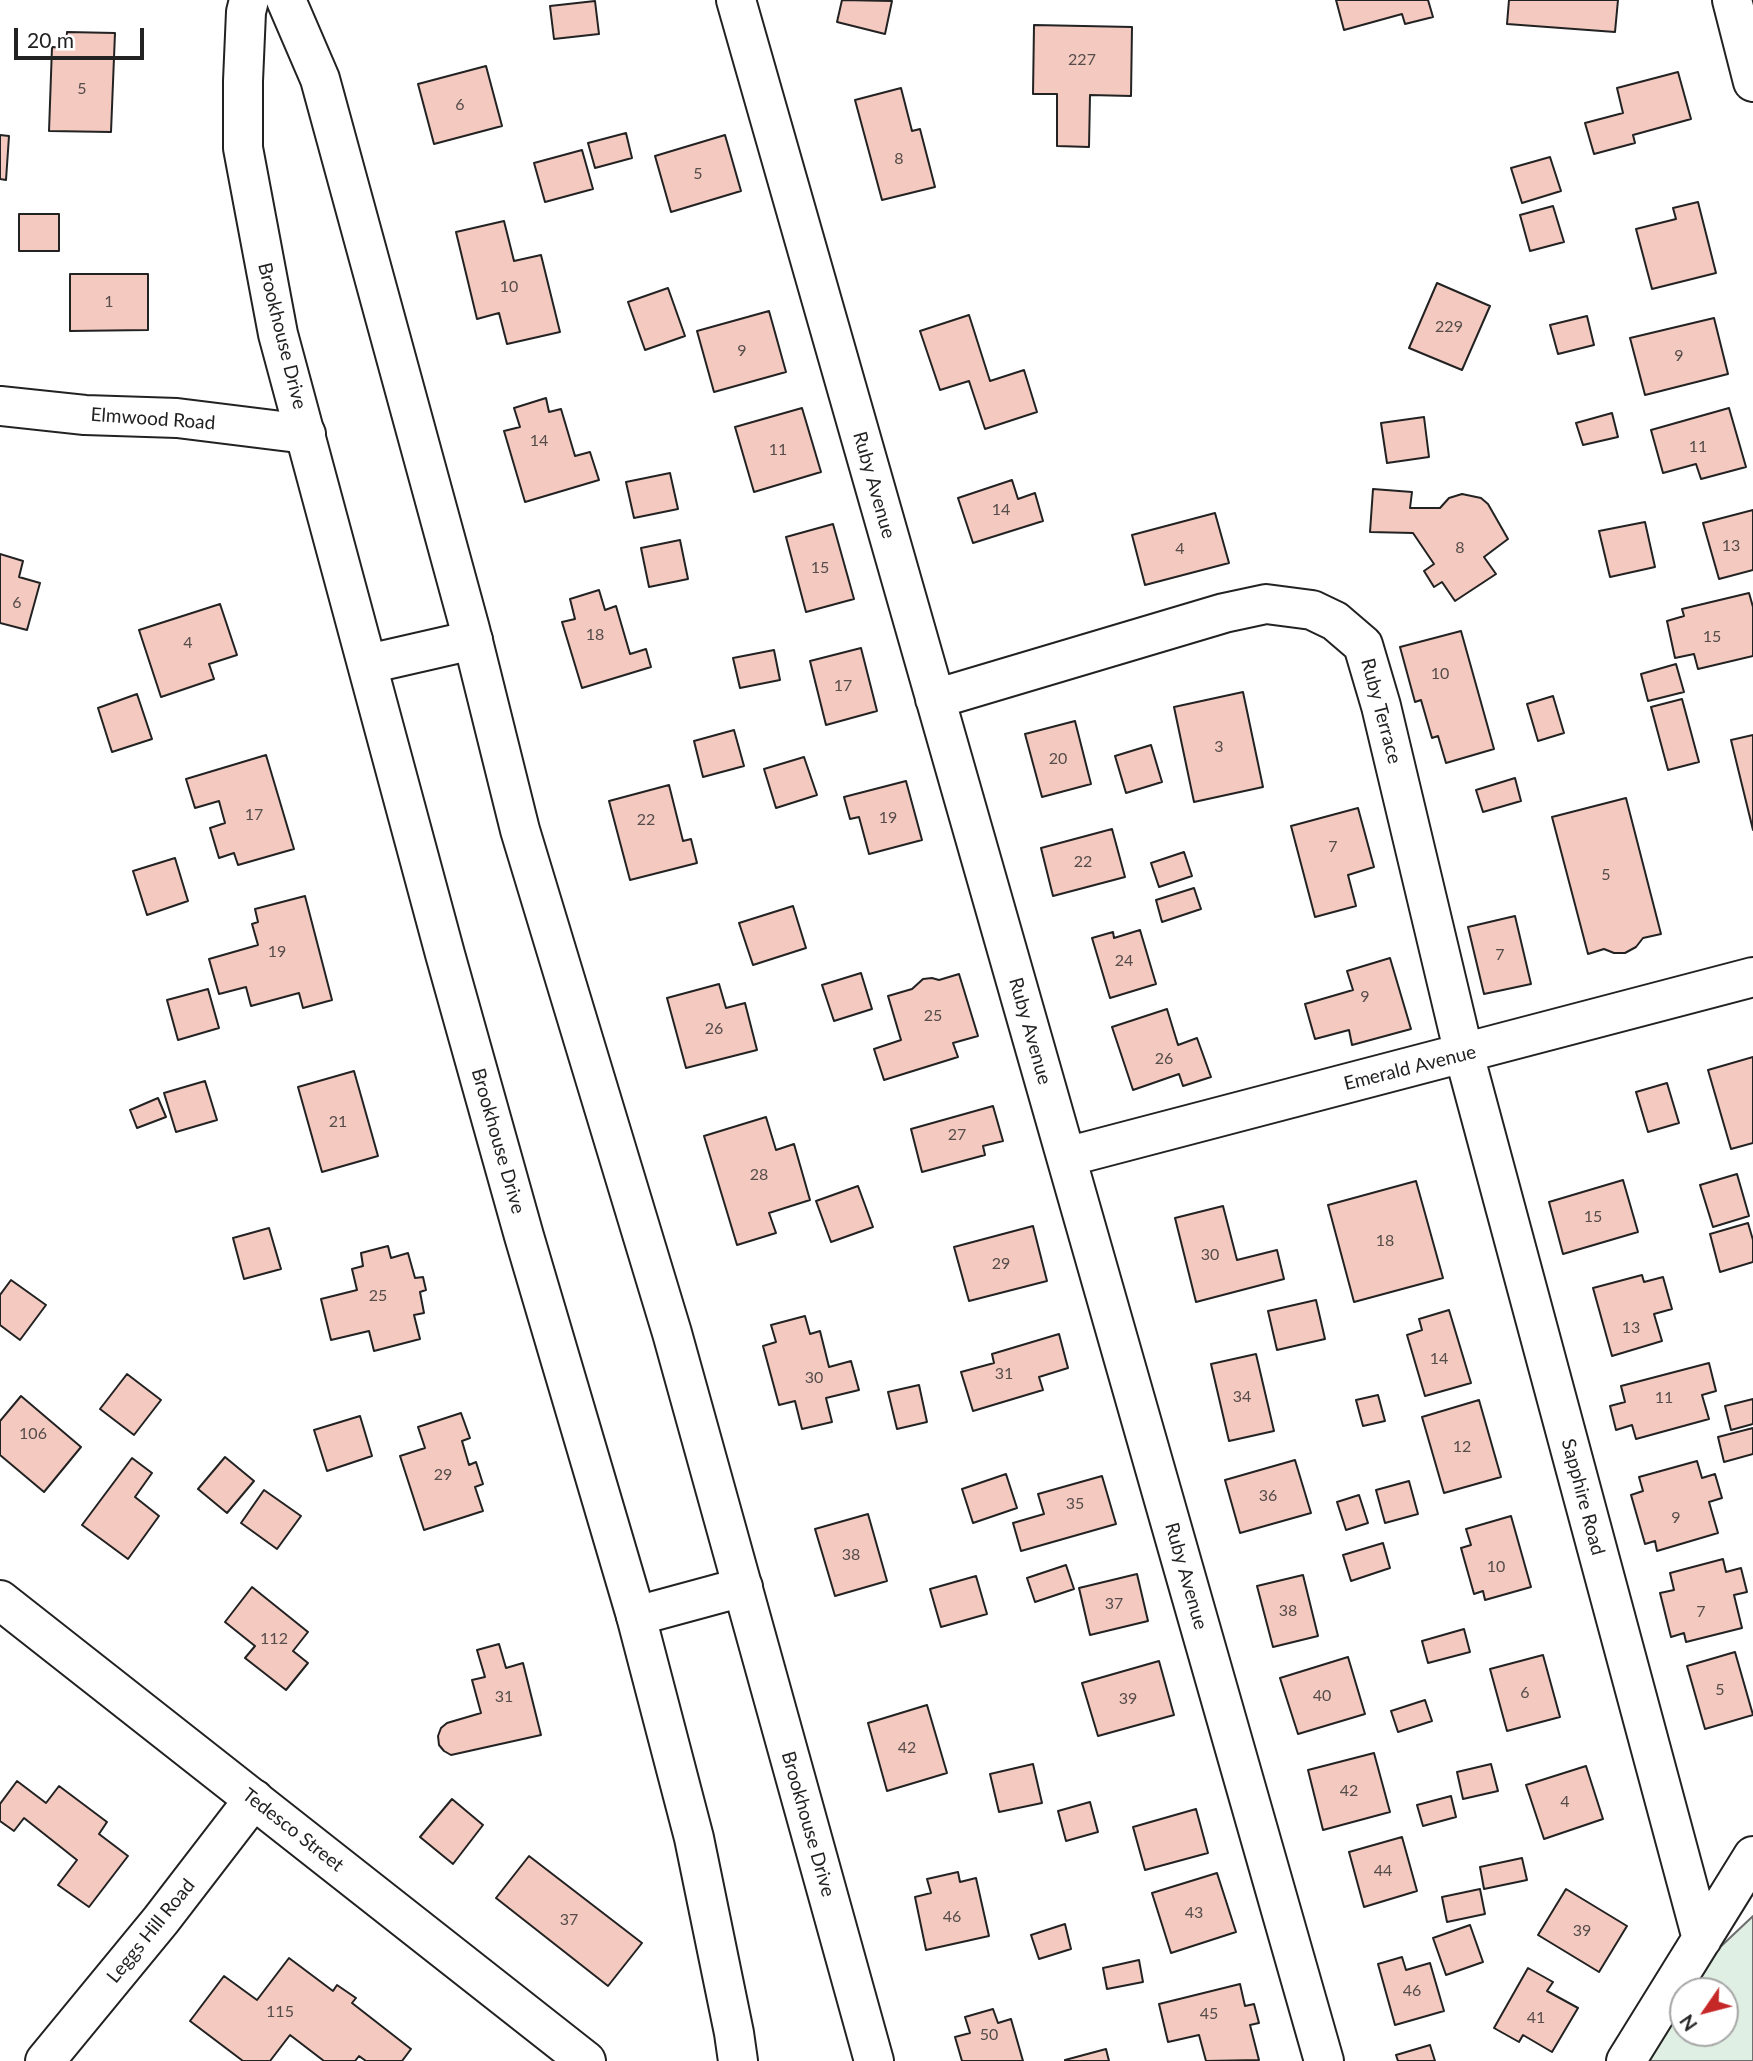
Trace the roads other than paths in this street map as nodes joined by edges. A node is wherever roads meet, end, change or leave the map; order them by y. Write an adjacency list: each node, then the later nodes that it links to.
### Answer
1 (249, 0): 7 (street, Brookhouse Drive)
2 (286, 0): 8 (street, Brookhouse Drive)
3 (736, 0): 10 (street, Ruby Avenue)
4 (1732, 0): 5 (street)
5 (1753, 82)
6 (0, 406): 7 (street, Elmwood Road)
7 (306, 434): 9 (street, Brookhouse Drive)
8 (473, 640): 9 (street); 14 (street, Brookhouse Drive)
9 (368, 664): 16 (street, Brookhouse Drive)
10 (935, 699): 12 (street, Ruby Terrace); 13 (street, Ruby Avenue)
11 (1753, 978): 12 (street, Emerald Avenue)
12 (1464, 1054): 13 (street, Emerald Avenue); 19 (street, Sapphire Road)
13 (1066, 1157): 24 (street, Ruby Avenue)
14 (743, 1587): 16 (street); 23 (street, Brookhouse Drive)
15 (0, 1600): 17 (street, Tedesco Street)
16 (636, 1616): 22 (street, Brookhouse Drive)
17 (254, 1800): 20 (street, Leggs Hill Road); 21 (street, Tedesco Street)
18 (1753, 1856): 19 (street)
19 (1702, 1939): 25 (street)
20 (45, 2061)
21 (586, 2061)
22 (738, 2061)
23 (874, 2061)
24 (1324, 2061)
25 (1626, 2061)

